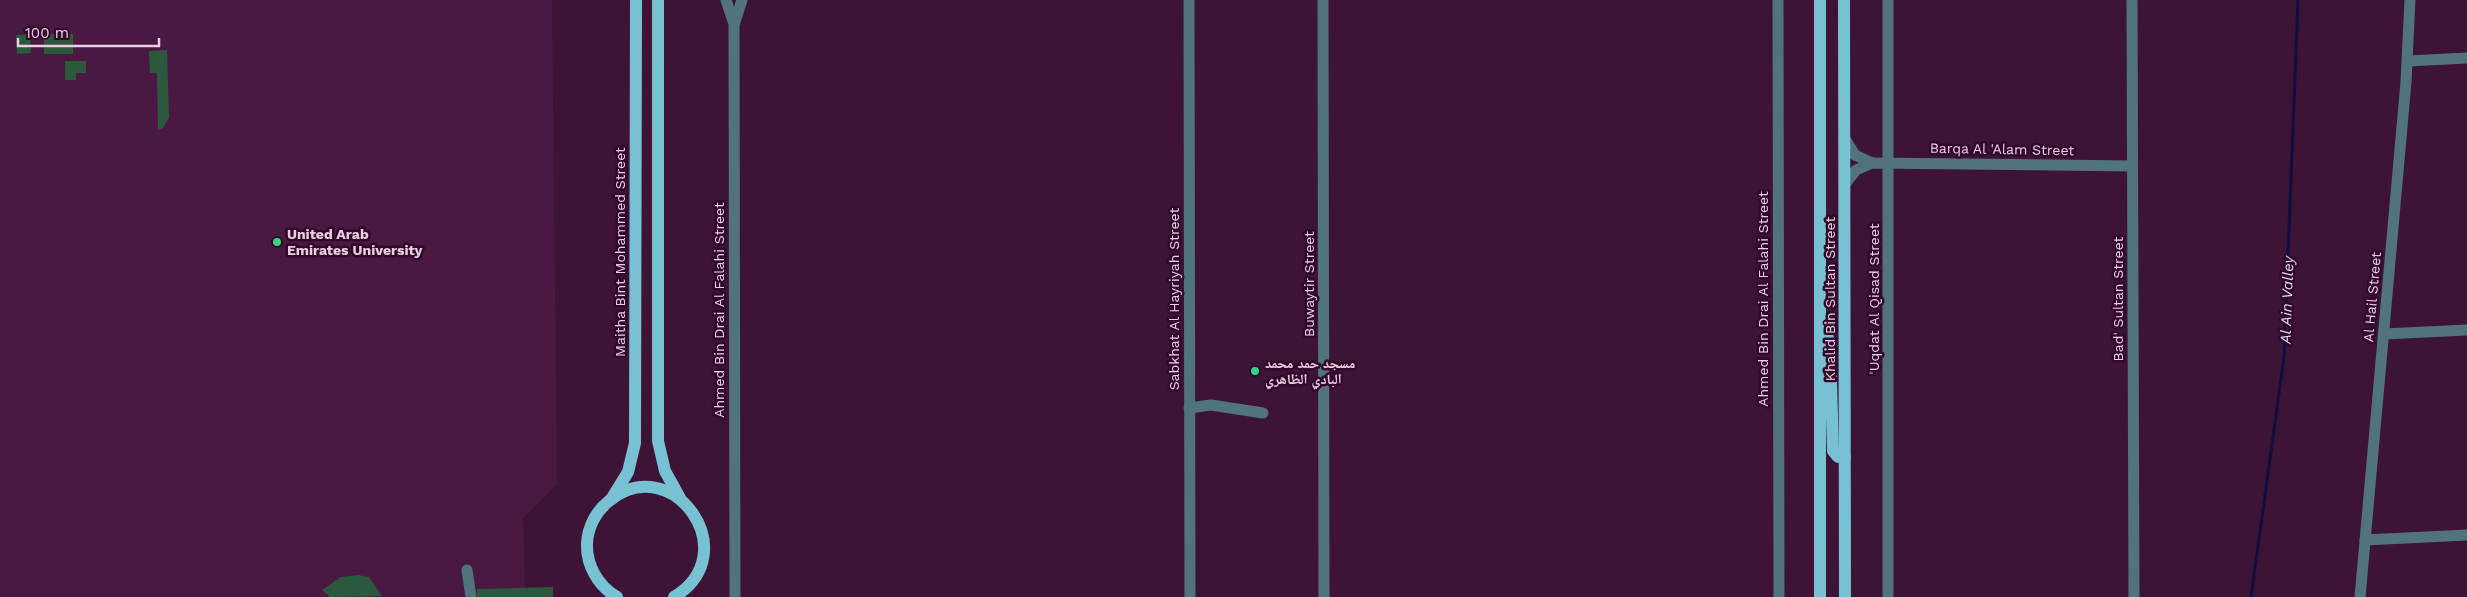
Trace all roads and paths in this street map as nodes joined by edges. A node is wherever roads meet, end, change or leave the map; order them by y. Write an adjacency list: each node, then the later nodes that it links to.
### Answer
1 (636, 0): 27 (main road, Maitha Bint Mohammed Street)
2 (658, 0): 28 (main road)
3 (726, 0): 13 (street, Ahmed Bin Drai Al Falahi Street)
4 (742, 0): 13 (street, Ahmed Bin Drai Al Falahi Street)
5 (1189, 0): 24 (street, Sabkhat Al Hayriyah Street)
6 (1323, 0): 37 (street, Buwaytir Street)
7 (1778, 0): 38 (street, Ahmed Bin Drai Al Falahi Street)
8 (1820, 0): 21 (main road, Khalid Bin Sultan Street)
9 (1844, 0): 16 (main road, Khalid Bin Sultan Street)
10 (1888, 0): 18 (street, 'Uqdat Al Qisad Street)
11 (2132, 0): 19 (street, Bad' Sultan Street)
12 (2410, 0): 15 (street, Al Hail Street)
13 (734, 24): 35 (street, Ahmed Bin Drai Al Falahi Street)
14 (2467, 58): 15 (street)
15 (2408, 61): 23 (street, Al Hail Street)
16 (1845, 139): 17 (street); 20 (main road, Khalid Bin Sultan Street)
17 (1872, 163): 18 (street, Barqa Al 'Alam Street); 20 (street)
18 (1888, 163): 19 (street, Barqa Al 'Alam Street); 41 (street, 'Uqdat Al Qisad Street)
19 (2132, 166): 42 (street, Bad' Sultan Street)
20 (1845, 184): 26 (main road, Khalid Bin Sultan Street)
21 (1820, 313): 26 (main road); 39 (main road, Khalid Bin Sultan Street)
22 (2467, 330): 23 (street)
23 (2384, 334): 30 (street, Al Hail Street)
24 (1189, 408): 25 (street); 36 (street, Sabkhat Al Hayriyah Street)
25 (1263, 413)
26 (1845, 458): 40 (main road, Khalid Bin Sultan Street)
27 (612, 498): 28 (main road); 32 (main road, Maitha Bint Mohammed Street)
28 (680, 498): 33 (main road)
29 (2467, 536): 30 (street)
30 (2365, 540): 43 (street, Al Hail Street)
31 (467, 570): 34 (street)
32 (612, 594)
33 (677, 596)
34 (471, 597)
35 (735, 597)
36 (1190, 597)
37 (1324, 597)
38 (1779, 597)
39 (1820, 597)
40 (1845, 597)
41 (1888, 597)
42 (2134, 597)
43 (2360, 597)

